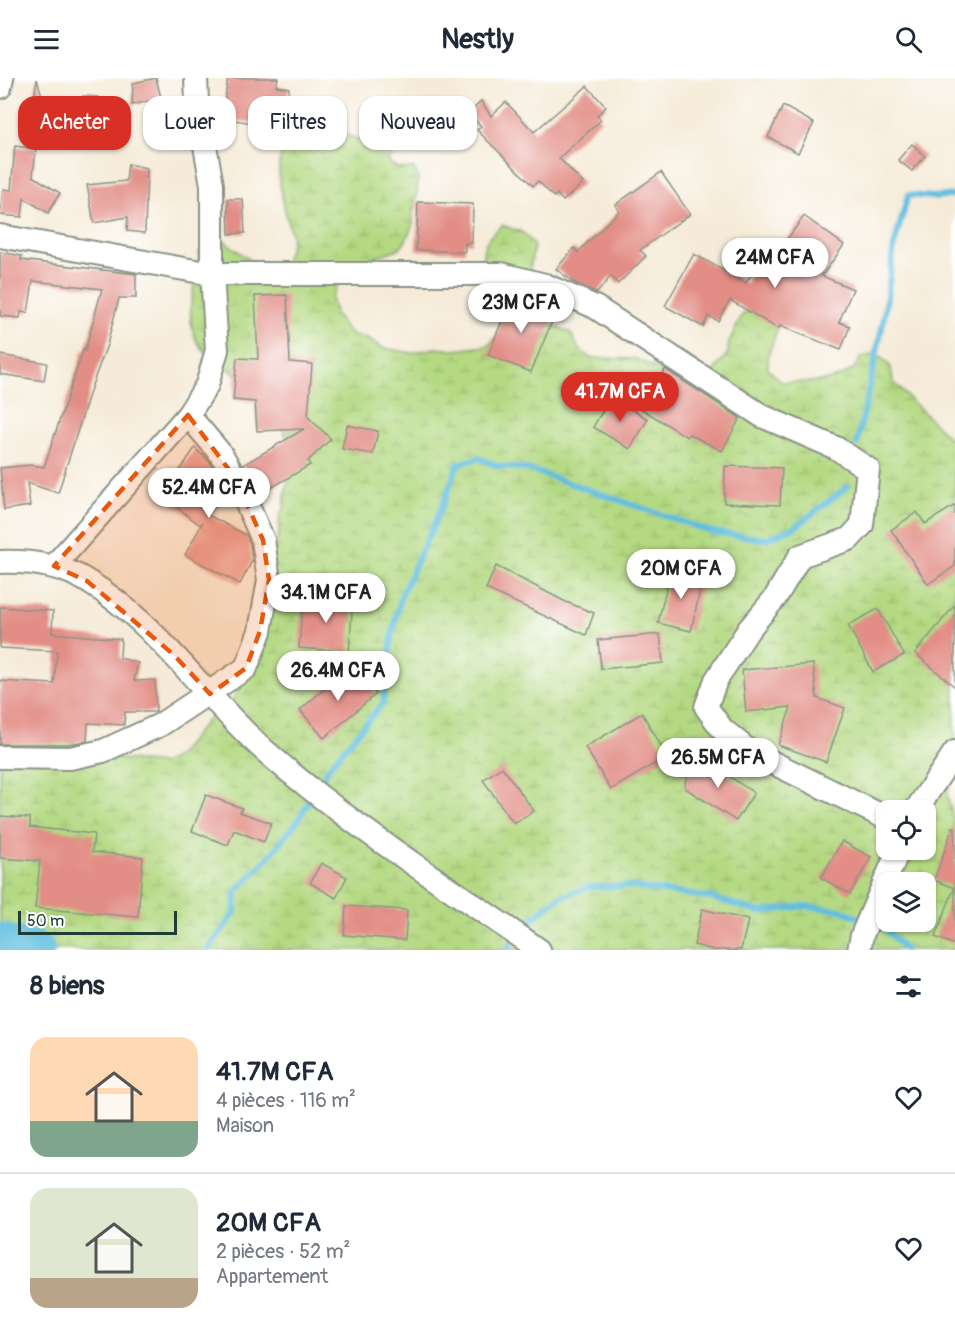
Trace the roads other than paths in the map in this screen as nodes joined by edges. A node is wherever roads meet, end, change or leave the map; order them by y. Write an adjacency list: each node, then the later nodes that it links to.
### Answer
1 (2, 78): 3 (street)
2 (196, 78): 5 (street)
3 (0, 87)
4 (0, 236): 5 (street)
5 (212, 274): 6 (street); 13 (street)
6 (188, 415): 8 (street); 9 (street)
7 (0, 562): 8 (street)
8 (54, 566): 9 (street)
9 (210, 693): 11 (street); 16 (street)
10 (955, 752): 12 (street)
11 (0, 757)
12 (923, 800)
13 (876, 813)
14 (894, 860): 15 (street)
15 (860, 942)
16 (539, 950)

